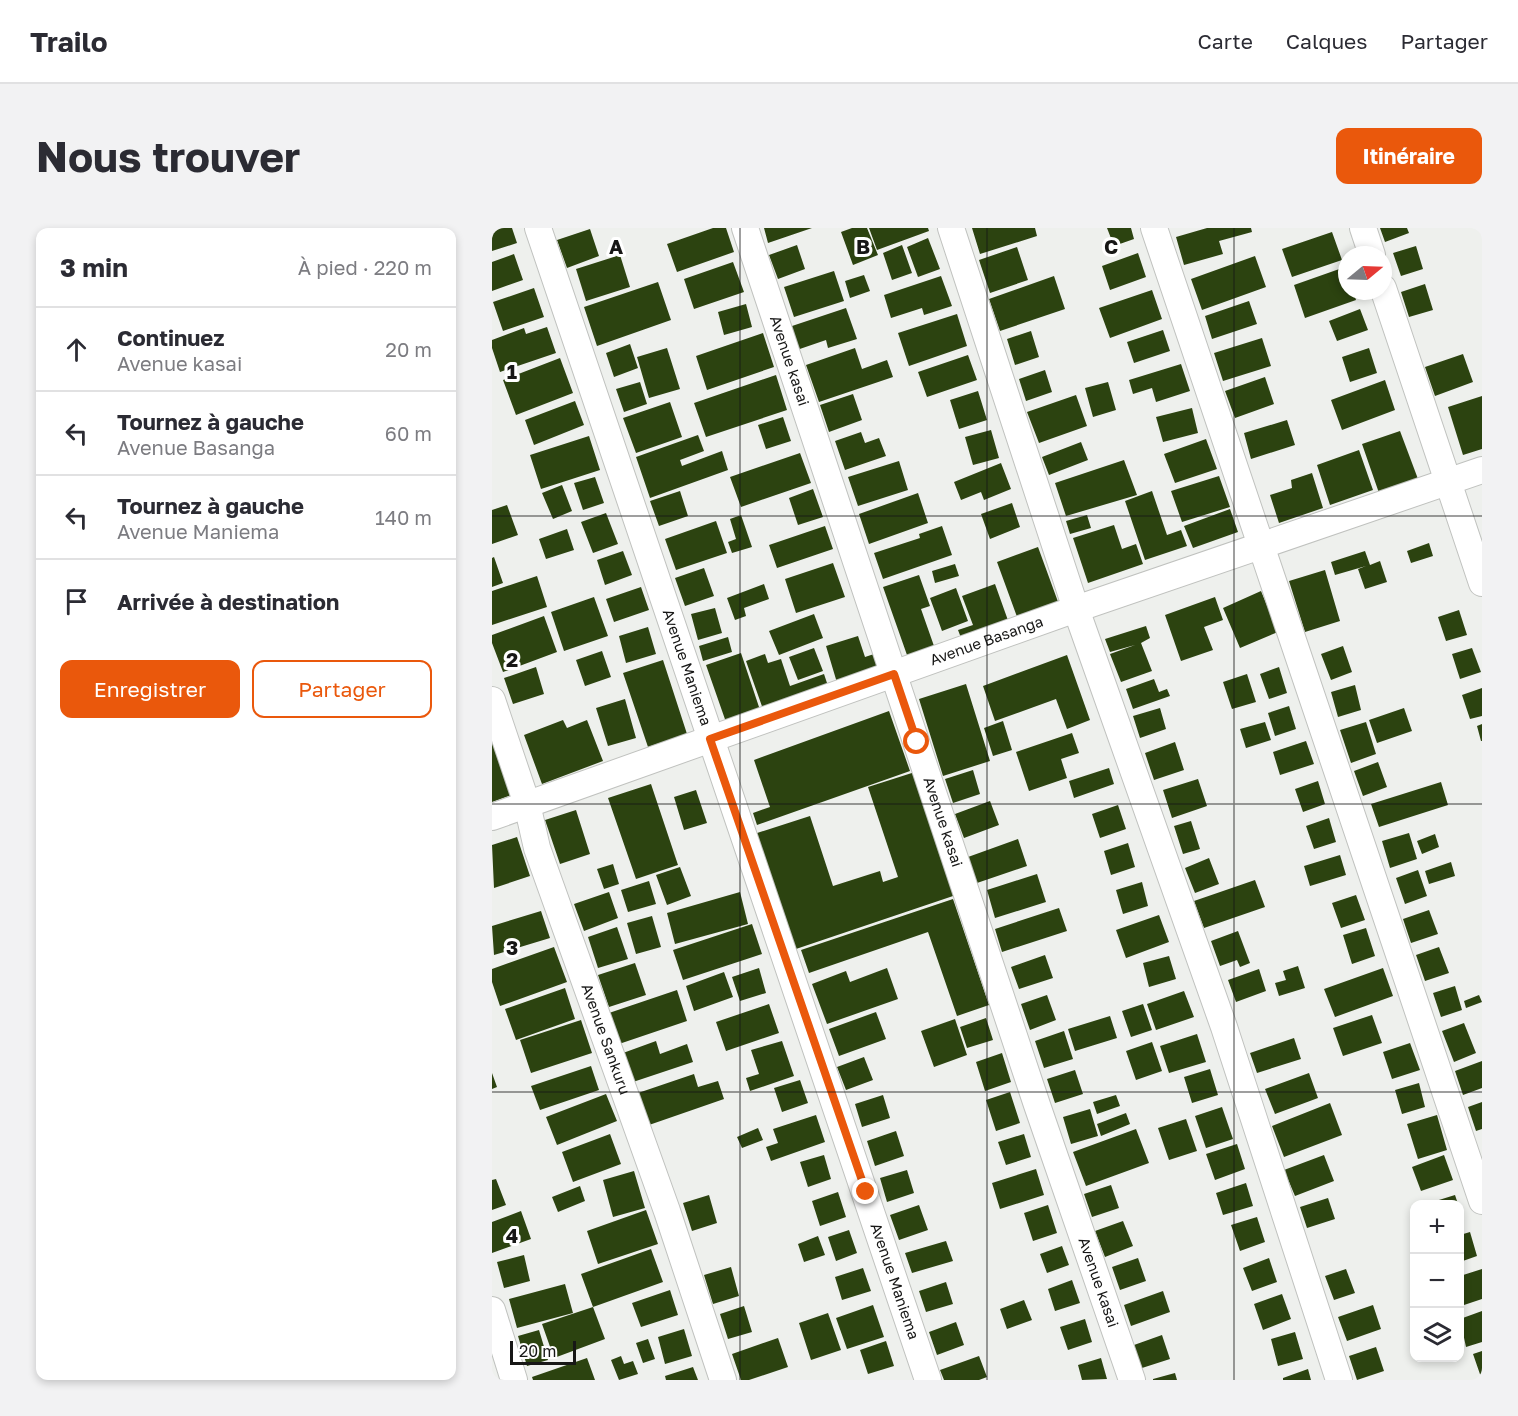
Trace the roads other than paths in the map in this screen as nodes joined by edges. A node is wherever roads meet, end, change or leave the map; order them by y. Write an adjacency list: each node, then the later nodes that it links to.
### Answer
1 (538, 228): 15 (street, Avenue Maniema)
2 (745, 228): 13 (street, Avenue kasai)
3 (951, 228): 12 (street)
4 (1154, 228): 10 (street)
5 (1363, 228): 6 (street)
6 (1369, 246)
7 (1387, 300): 9 (street)
8 (1482, 470): 9 (street, Avenue Basanga)
9 (1447, 481): 10 (street, Avenue Basanga); 11 (street)
10 (1260, 546): 12 (street, Avenue Basanga); 18 (street)
11 (1482, 583)
12 (1076, 609): 13 (street, Avenue Basanga); 24 (street)
13 (894, 674): 15 (street, Avenue Basanga); 23 (street, Avenue kasai)
14 (492, 700): 16 (street, Avenue Sankuru)
15 (710, 739): 16 (street, Avenue Basanga); 22 (street, Avenue Maniema)
16 (527, 804): 17 (street, Avenue Basanga); 21 (street, Avenue Sankuru)
17 (492, 817)
18 (1482, 1201)
19 (492, 1310): 20 (street)
20 (514, 1380)
21 (723, 1380)
22 (928, 1380)
23 (1132, 1380)
24 (1339, 1380)

